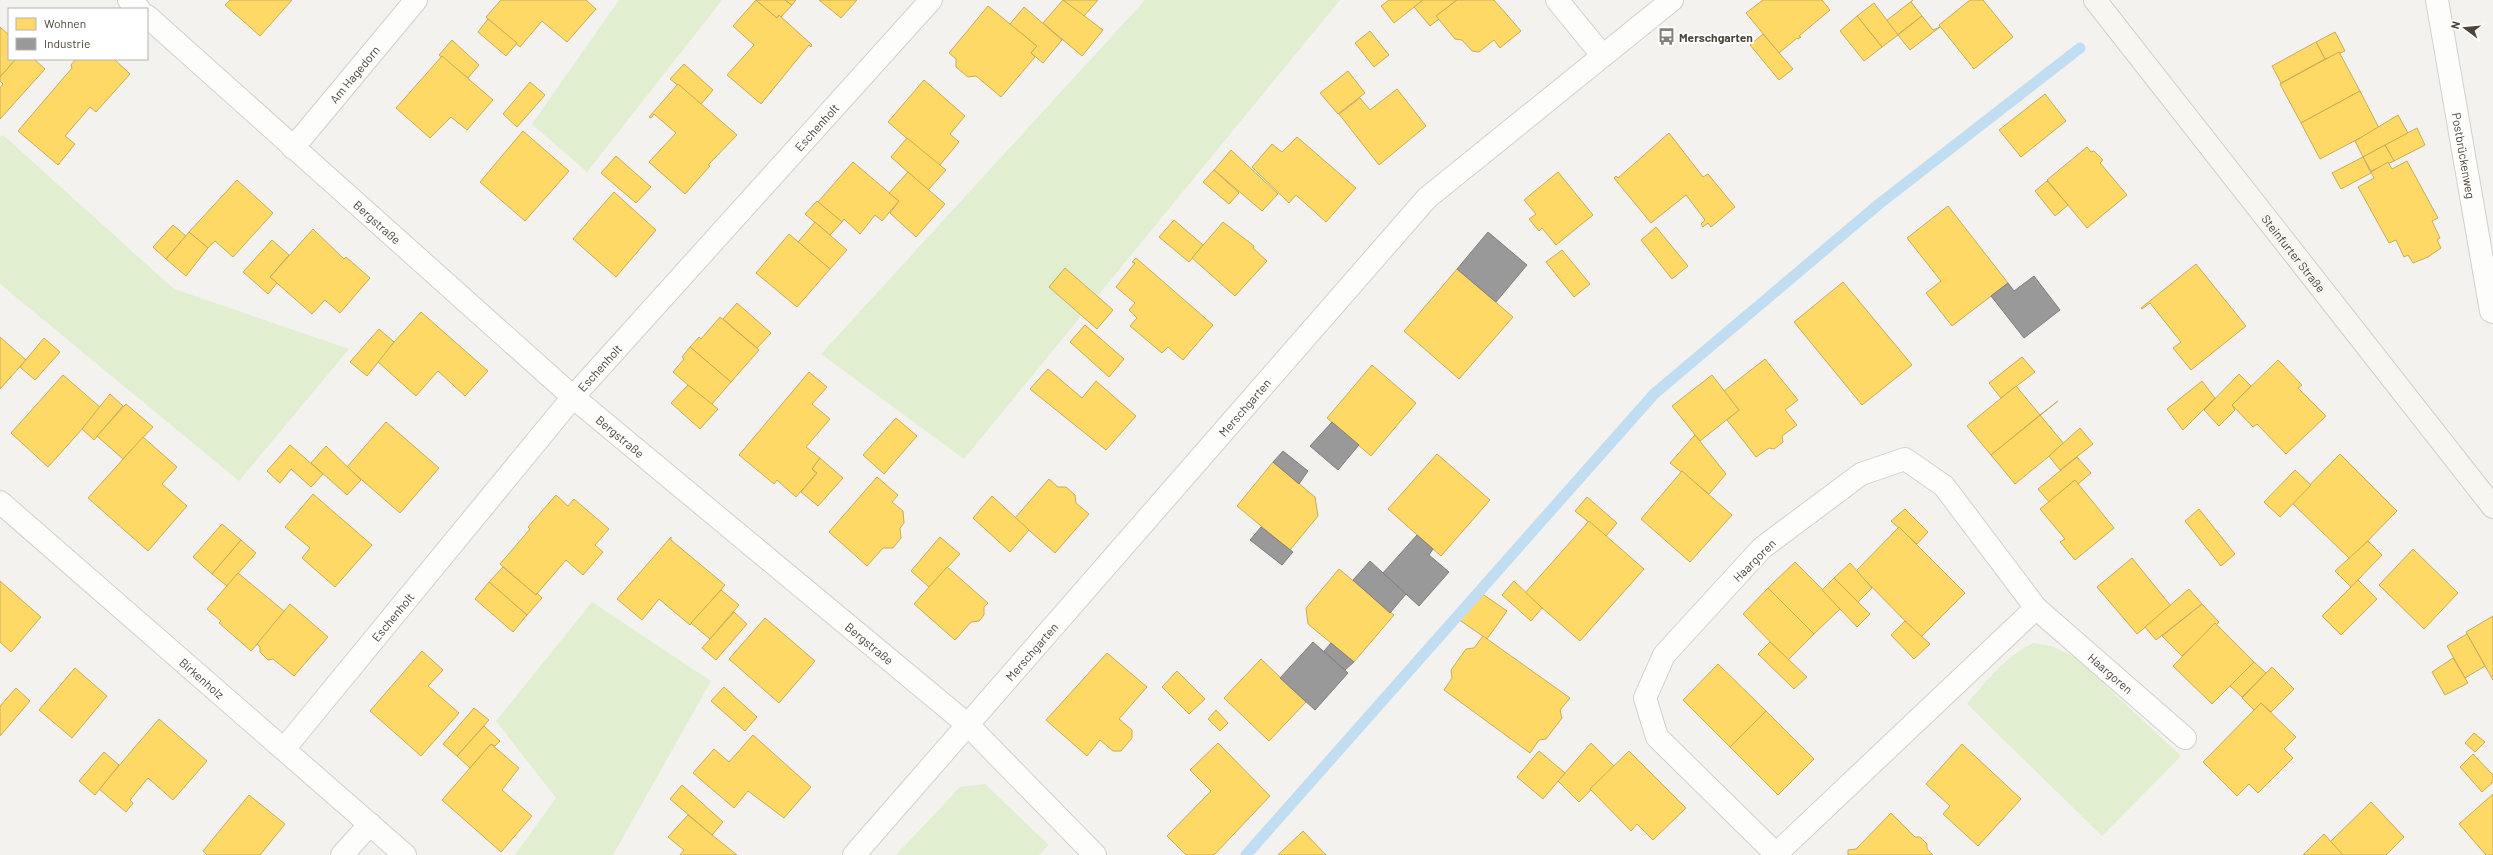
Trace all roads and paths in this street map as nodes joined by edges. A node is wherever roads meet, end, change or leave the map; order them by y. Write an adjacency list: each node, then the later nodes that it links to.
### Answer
1 (129, 0): 8 (street)
2 (416, 0): 11 (street, Am Hagedorn)
3 (931, 0): 13 (street, Eschenholt)
4 (1557, 0): 10 (street)
5 (1672, 0): 10 (street, Merschgarten)
6 (2095, 0): 15 (main road, Steinfurter Straße)
7 (2437, 0): 12 (street, Postbrückenweg)
8 (138, 8)
9 (148, 17): 11 (street, Bergstraße)
10 (1602, 55): 17 (street, Merschgarten)
11 (292, 148): 13 (street, Bergstraße)
12 (2492, 312)
13 (573, 397): 17 (street, Bergstraße); 19 (street, Eschenholt)
14 (0, 502): 19 (street, Birkenholz)
15 (2493, 507)
16 (2036, 608): 18 (street, Haargoren); 21 (street, Haargoren); 21 (street, Haargoren)
17 (968, 725): 24 (street, Merschgarten); 25 (street, Bergstraße)
18 (2186, 738)
19 (284, 749): 20 (street, Birkenholz)
20 (370, 824): 22 (street); 23 (street, Birkenholz)
21 (1775, 854)
22 (342, 855)
23 (405, 855)
24 (854, 855)
25 (1095, 855)

